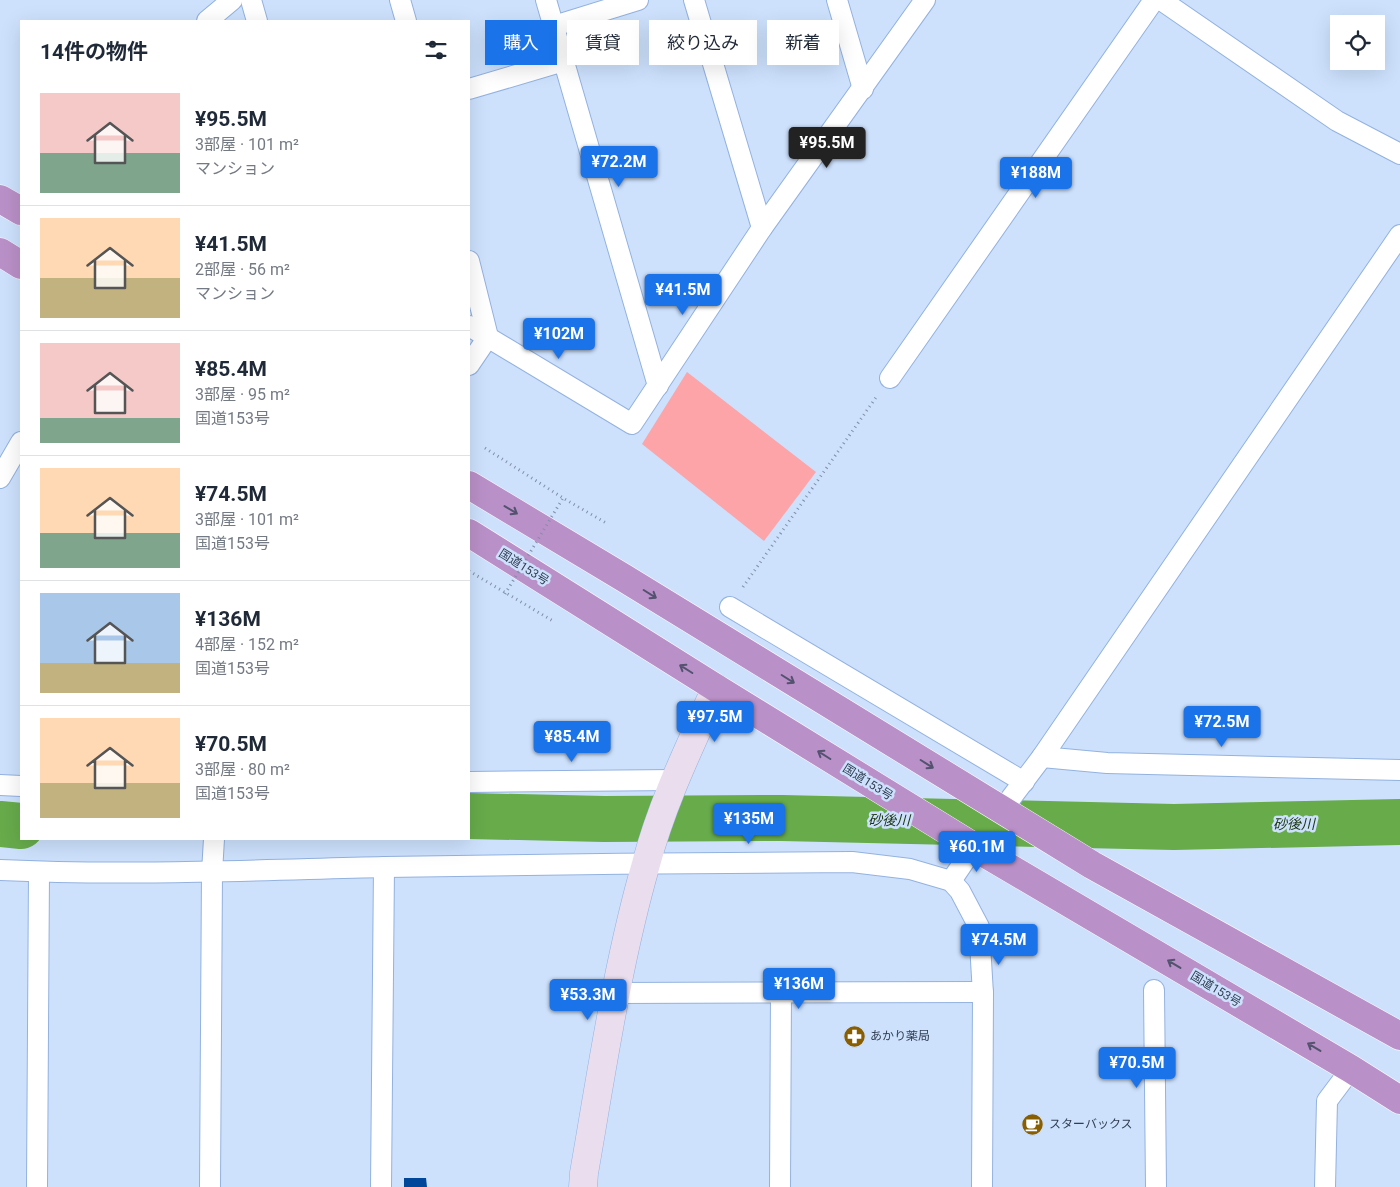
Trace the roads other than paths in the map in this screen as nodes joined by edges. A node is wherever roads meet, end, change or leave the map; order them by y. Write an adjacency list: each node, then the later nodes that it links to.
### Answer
1 (232, 0): 11 (street)
2 (251, 0): 12 (street)
3 (400, 0): 13 (street)
4 (546, 0): 14 (street)
5 (638, 0): 15 (street)
6 (694, 0): 23 (street)
7 (837, 0): 19 (street)
8 (925, 0): 19 (street)
9 (1154, 0): 31 (street)
10 (1161, 0): 20 (street)
11 (208, 20)
12 (257, 20)
13 (406, 20)
14 (552, 20)
15 (557, 25)
16 (557, 36): 17 (street)
17 (564, 61): 18 (street); 32 (street)
18 (470, 89)
19 (863, 89): 23 (street)
20 (1400, 154)
21 (0, 199): 22 (highway)
22 (20, 210)
23 (762, 228): 32 (street)
24 (1400, 235): 39 (street)
25 (0, 252): 26 (highway)
26 (20, 264)
27 (470, 265): 29 (street)
28 (470, 327): 29 (street)
29 (488, 337): 30 (street); 32 (street)
30 (470, 364)
31 (890, 378)
32 (658, 386)
33 (20, 444): 34 (street)
34 (0, 478)
35 (470, 486): 46 (highway, one-way to 46)
36 (470, 534): 38 (highway, 国道153号, one-way to 36)
37 (730, 607): 43 (street)
38 (716, 688): 41 (street); 48 (highway, 国道153号, one-way to 38)
39 (1042, 757): 40 (street); 43 (street)
40 (1400, 770)
41 (675, 780): 42 (street); 49 (street)
42 (470, 782)
43 (1024, 782): 46 (street)
44 (0, 785): 45 (street)
45 (20, 786)
46 (1002, 810): 59 (highway)
47 (214, 840): 53 (street)
48 (974, 846): 54 (street); 60 (highway, 国道153号, one-way to 48)
49 (646, 863): 50 (street); 54 (street); 58 (street)
50 (384, 868): 53 (street); 64 (street)
51 (0, 870): 52 (street)
52 (39, 872): 53 (street); 62 (street)
53 (212, 872): 63 (street)
54 (951, 881): 57 (street)
55 (1154, 990): 68 (street)
56 (782, 992): 57 (street); 58 (street); 66 (street)
57 (983, 992): 67 (street)
58 (615, 993): 65 (street)
59 (1400, 1036)
60 (1351, 1069): 61 (highway, 国道153号); 69 (street)
61 (1400, 1100)
62 (37, 1187)
63 (210, 1187)
64 (381, 1187)
65 (583, 1187)
66 (780, 1187)
67 (982, 1187)
68 (1156, 1187)
69 (1325, 1187)

